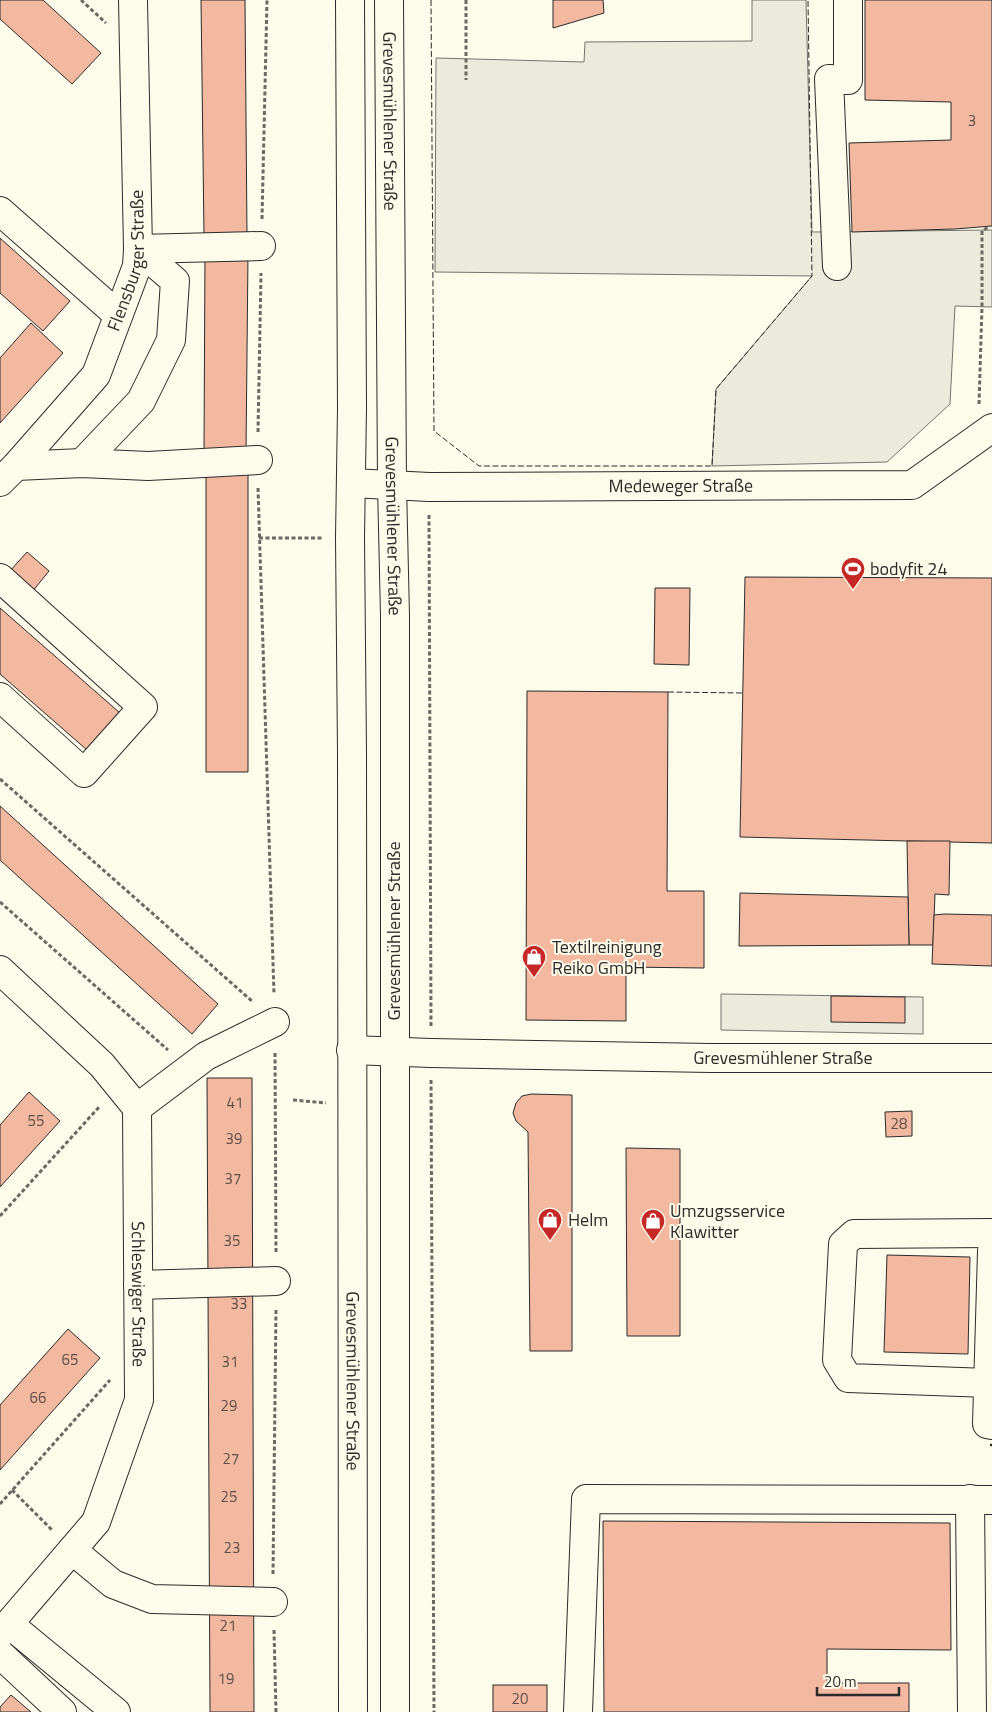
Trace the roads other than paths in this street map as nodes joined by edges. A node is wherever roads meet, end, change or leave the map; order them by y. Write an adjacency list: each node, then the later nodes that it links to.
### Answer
1 (133, 0): 7 (street, Flensburger Straße)
2 (350, 0): 14 (street, Grevesmühlener Straße)
3 (389, 0): 15 (street, Grevesmühlener Straße)
4 (848, 0): 8 (street)
5 (0, 211): 9 (street)
6 (261, 246): 7 (street)
7 (138, 249): 9 (street, Flensburger Straße); 12 (street)
8 (837, 266)
9 (118, 315): 13 (street, Flensburger Straße)
10 (985, 433): 15 (street, Medeweger Straße)
11 (258, 460): 12 (street)
12 (82, 463): 13 (street)
13 (8, 474)
14 (351, 483): 15 (street, Medeweger Straße); 20 (street, Grevesmühlener Straße)
15 (392, 485): 21 (street, Grevesmühlener Straße)
16 (0, 578): 17 (street)
17 (0, 697)
18 (0, 970): 23 (street)
19 (275, 1022): 23 (street)
20 (351, 1050): 21 (street, Grevesmühlener Straße); 37 (street, Grevesmühlener Straße)
21 (394, 1052): 22 (street, Grevesmühlener Straße); 38 (street, Grevesmühlener Straße)
22 (992, 1058)
23 (137, 1108): 27 (street, Schleswiger Straße)
24 (992, 1234): 28 (street)
25 (992, 1252): 28 (street)
26 (276, 1281): 27 (street)
27 (138, 1285): 31 (street, Schleswiger Straße)
28 (988, 1383): 29 (street)
29 (992, 1425)
30 (981, 1500): 39 (street); 40 (street)
31 (72, 1550): 32 (street); 33 (street, Schleswiger Straße)
32 (273, 1602)
33 (4, 1629): 36 (street)
34 (0, 1654): 35 (street)
35 (62, 1712)
36 (116, 1712)
37 (354, 1712)
38 (395, 1712)
39 (578, 1712)
40 (972, 1712)

